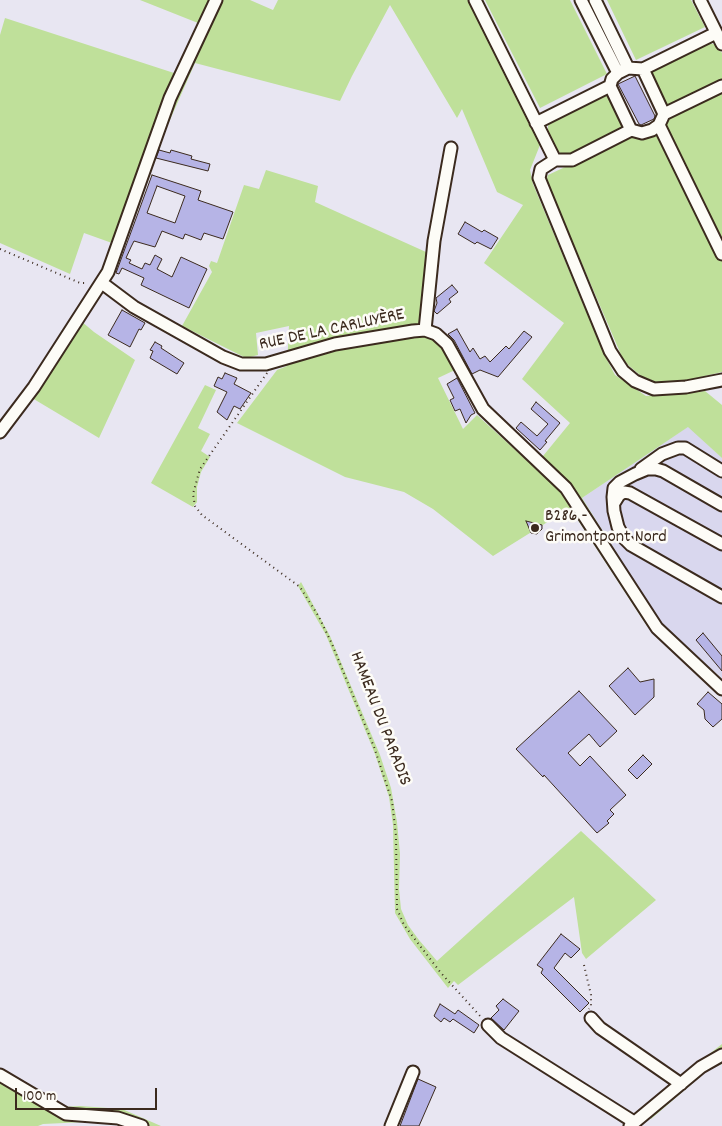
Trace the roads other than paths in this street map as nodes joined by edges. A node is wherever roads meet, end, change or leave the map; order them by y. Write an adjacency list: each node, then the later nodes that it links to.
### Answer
1 (216, 0): 18 (street)
2 (475, 0): 13 (street)
3 (581, 0): 9 (street)
4 (595, 0): 9 (street)
5 (700, 0): 6 (street)
6 (716, 32): 7 (street); 8 (street)
7 (722, 44)
8 (643, 69): 9 (street); 12 (street)
9 (623, 71): 10 (street)
10 (610, 86): 13 (street); 14 (street)
11 (722, 86): 12 (street)
12 (662, 120): 14 (street); 17 (street)
13 (536, 123): 16 (street)
14 (631, 130): 16 (street)
15 (450, 148): 19 (street)
16 (555, 160): 20 (street)
17 (722, 254)
18 (102, 282): 19 (street, RUE DE LA CARLUYÈRE); 21 (street)
19 (425, 330): 28 (street, RUE DE LA CARLUYÈRE)
20 (722, 380)
21 (0, 432)
22 (722, 471): 23 (street)
23 (635, 474): 24 (street); 25 (street)
24 (614, 503): 26 (street); 27 (street)
25 (722, 505)
26 (722, 544)
27 (722, 597)
28 (722, 689)
29 (591, 1018): 34 (street)
30 (488, 1025): 35 (street)
31 (722, 1055): 34 (street)
32 (413, 1072): 37 (street)
33 (0, 1075): 36 (street)
34 (681, 1084): 35 (street)
35 (632, 1124)
36 (142, 1126)
37 (391, 1126)

